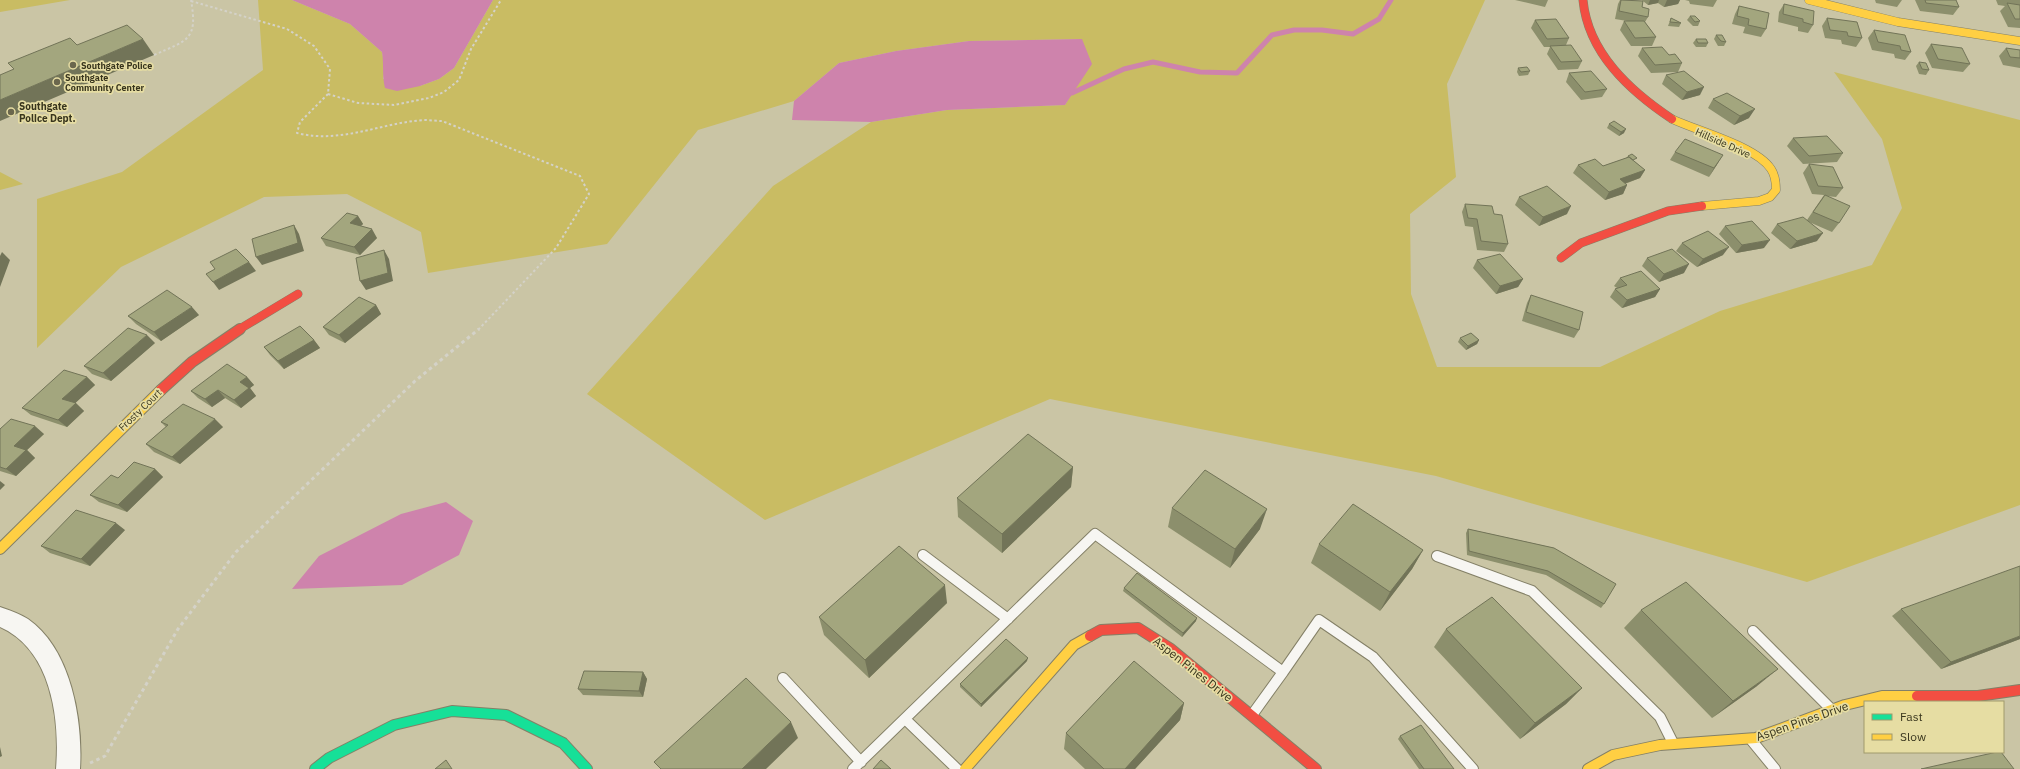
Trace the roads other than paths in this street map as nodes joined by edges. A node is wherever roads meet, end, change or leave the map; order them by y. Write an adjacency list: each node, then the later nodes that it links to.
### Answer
1 (1583, 0): 4 (street, Hillside Drive)
2 (1809, 0): 3 (street)
3 (2020, 41)
4 (1561, 258)
5 (298, 294): 6 (street, Frosty Court)
6 (0, 549)
7 (923, 555): 10 (lane)
8 (1437, 556): 21 (lane)
9 (0, 616): 23 (street)
10 (1008, 619): 12 (lane); 19 (lane)
11 (1753, 631): 17 (lane)
12 (1283, 672): 18 (lane); 29 (lane)
13 (783, 678): 22 (lane)
14 (2020, 690): 16 (street, Aspen Pines Drive)
15 (1864, 701): 17 (street, Aspen Pines Drive)
16 (1864, 701)
17 (1832, 710): 20 (street, Aspen Pines Drive)
18 (1251, 715): 27 (street, Aspen Pines Drive); 28 (street, Aspen Pines Drive)
19 (905, 719): 22 (lane); 26 (lane)
20 (1750, 738): 21 (street, Aspen Pines Drive); 31 (lane)
21 (1673, 744): 30 (street, Aspen Pines Drive)
22 (857, 765)
23 (76, 767)
24 (315, 769): 25 (street)
25 (587, 769)
26 (957, 769)
27 (965, 769)
28 (1316, 769)
29 (1473, 769)
30 (1588, 769)
31 (1775, 769)

